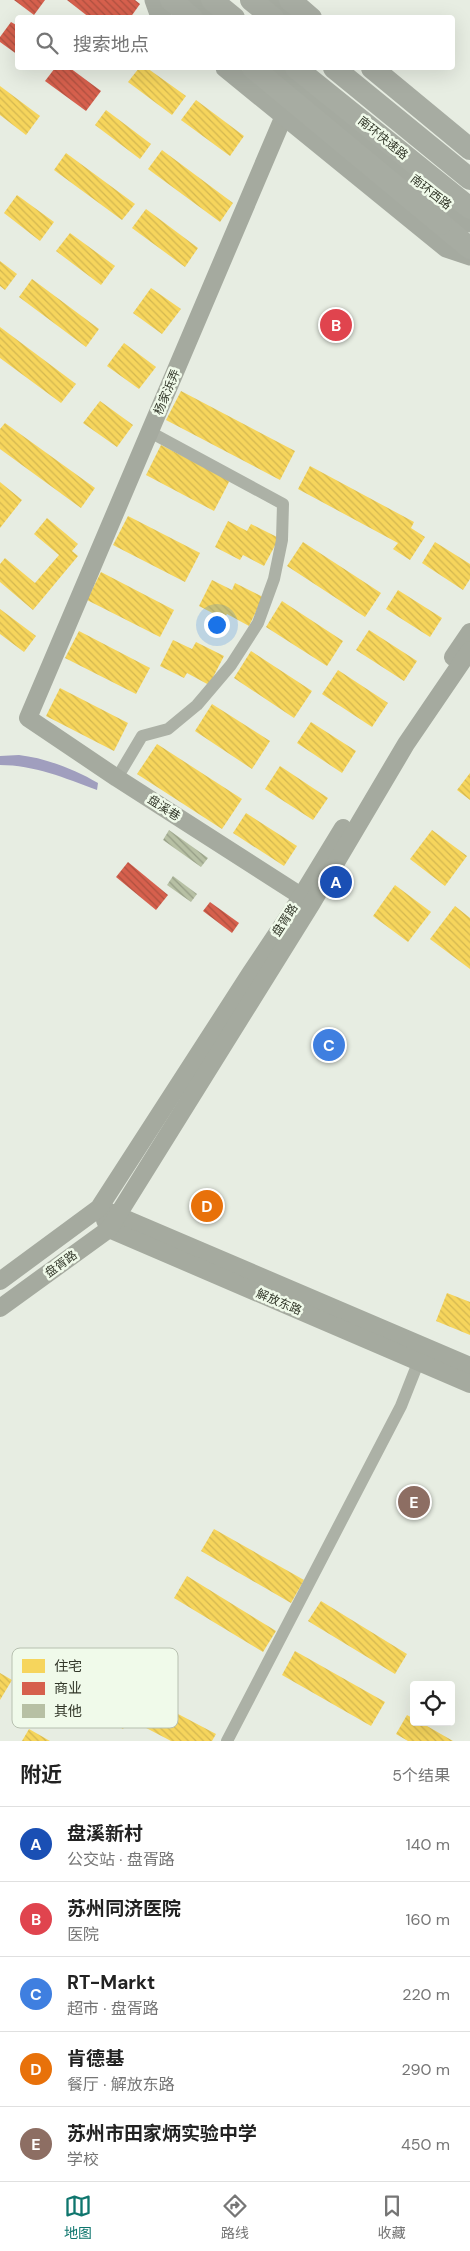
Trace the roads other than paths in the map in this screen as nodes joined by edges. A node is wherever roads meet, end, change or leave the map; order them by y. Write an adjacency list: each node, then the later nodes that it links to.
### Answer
1 (154, 0): 8 (main road)
2 (171, 0): 9 (highway)
3 (190, 0): 10 (main road)
4 (212, 0): 11 (highway)
5 (251, 0): 12 (highway)
6 (275, 0): 13 (main road)
7 (290, 0): 14 (highway)
8 (160, 15)
9 (188, 15)
10 (208, 15)
11 (230, 15)
12 (269, 15)
13 (293, 15)
14 (308, 15)
15 (228, 70): 22 (main road)
16 (254, 70): 28 (highway, bridge)
17 (280, 70): 21 (main road, 南环西路)
18 (336, 70): 25 (highway, 南环快速路)
19 (360, 70): 24 (main road)
20 (374, 70): 23 (highway)
21 (296, 76): 22 (main road, 杨家浜弄); 26 (highway, 南环快速路, bridge); 27 (main road, 南环西路)
22 (284, 115): 29 (main road); 30 (main road, 杨家浜弄)
23 (470, 149)
24 (470, 159)
25 (470, 179)
26 (470, 208)
27 (470, 223)
28 (470, 248)
29 (470, 256)
30 (150, 432): 33 (main road, 杨家浜弄); 34 (street)
31 (470, 632): 35 (main road, 盘胥路)
32 (470, 650): 37 (main road, 盘胥路)
33 (28, 718): 34 (main road, 盘溪巷)
34 (117, 778): 35 (main road, 盘溪巷)
35 (301, 896): 36 (main road, 盘胥路)
36 (99, 1208): 37 (main road); 38 (main road, 盘胥路)
37 (113, 1222): 39 (main road, 盘胥路); 40 (main road, 解放东路); 41 (main road, 解放东路)
38 (0, 1281)
39 (0, 1308)
40 (418, 1363): 42 (main road, 解放东路); 43 (street)
41 (470, 1366)
42 (470, 1384)
43 (227, 1741)

